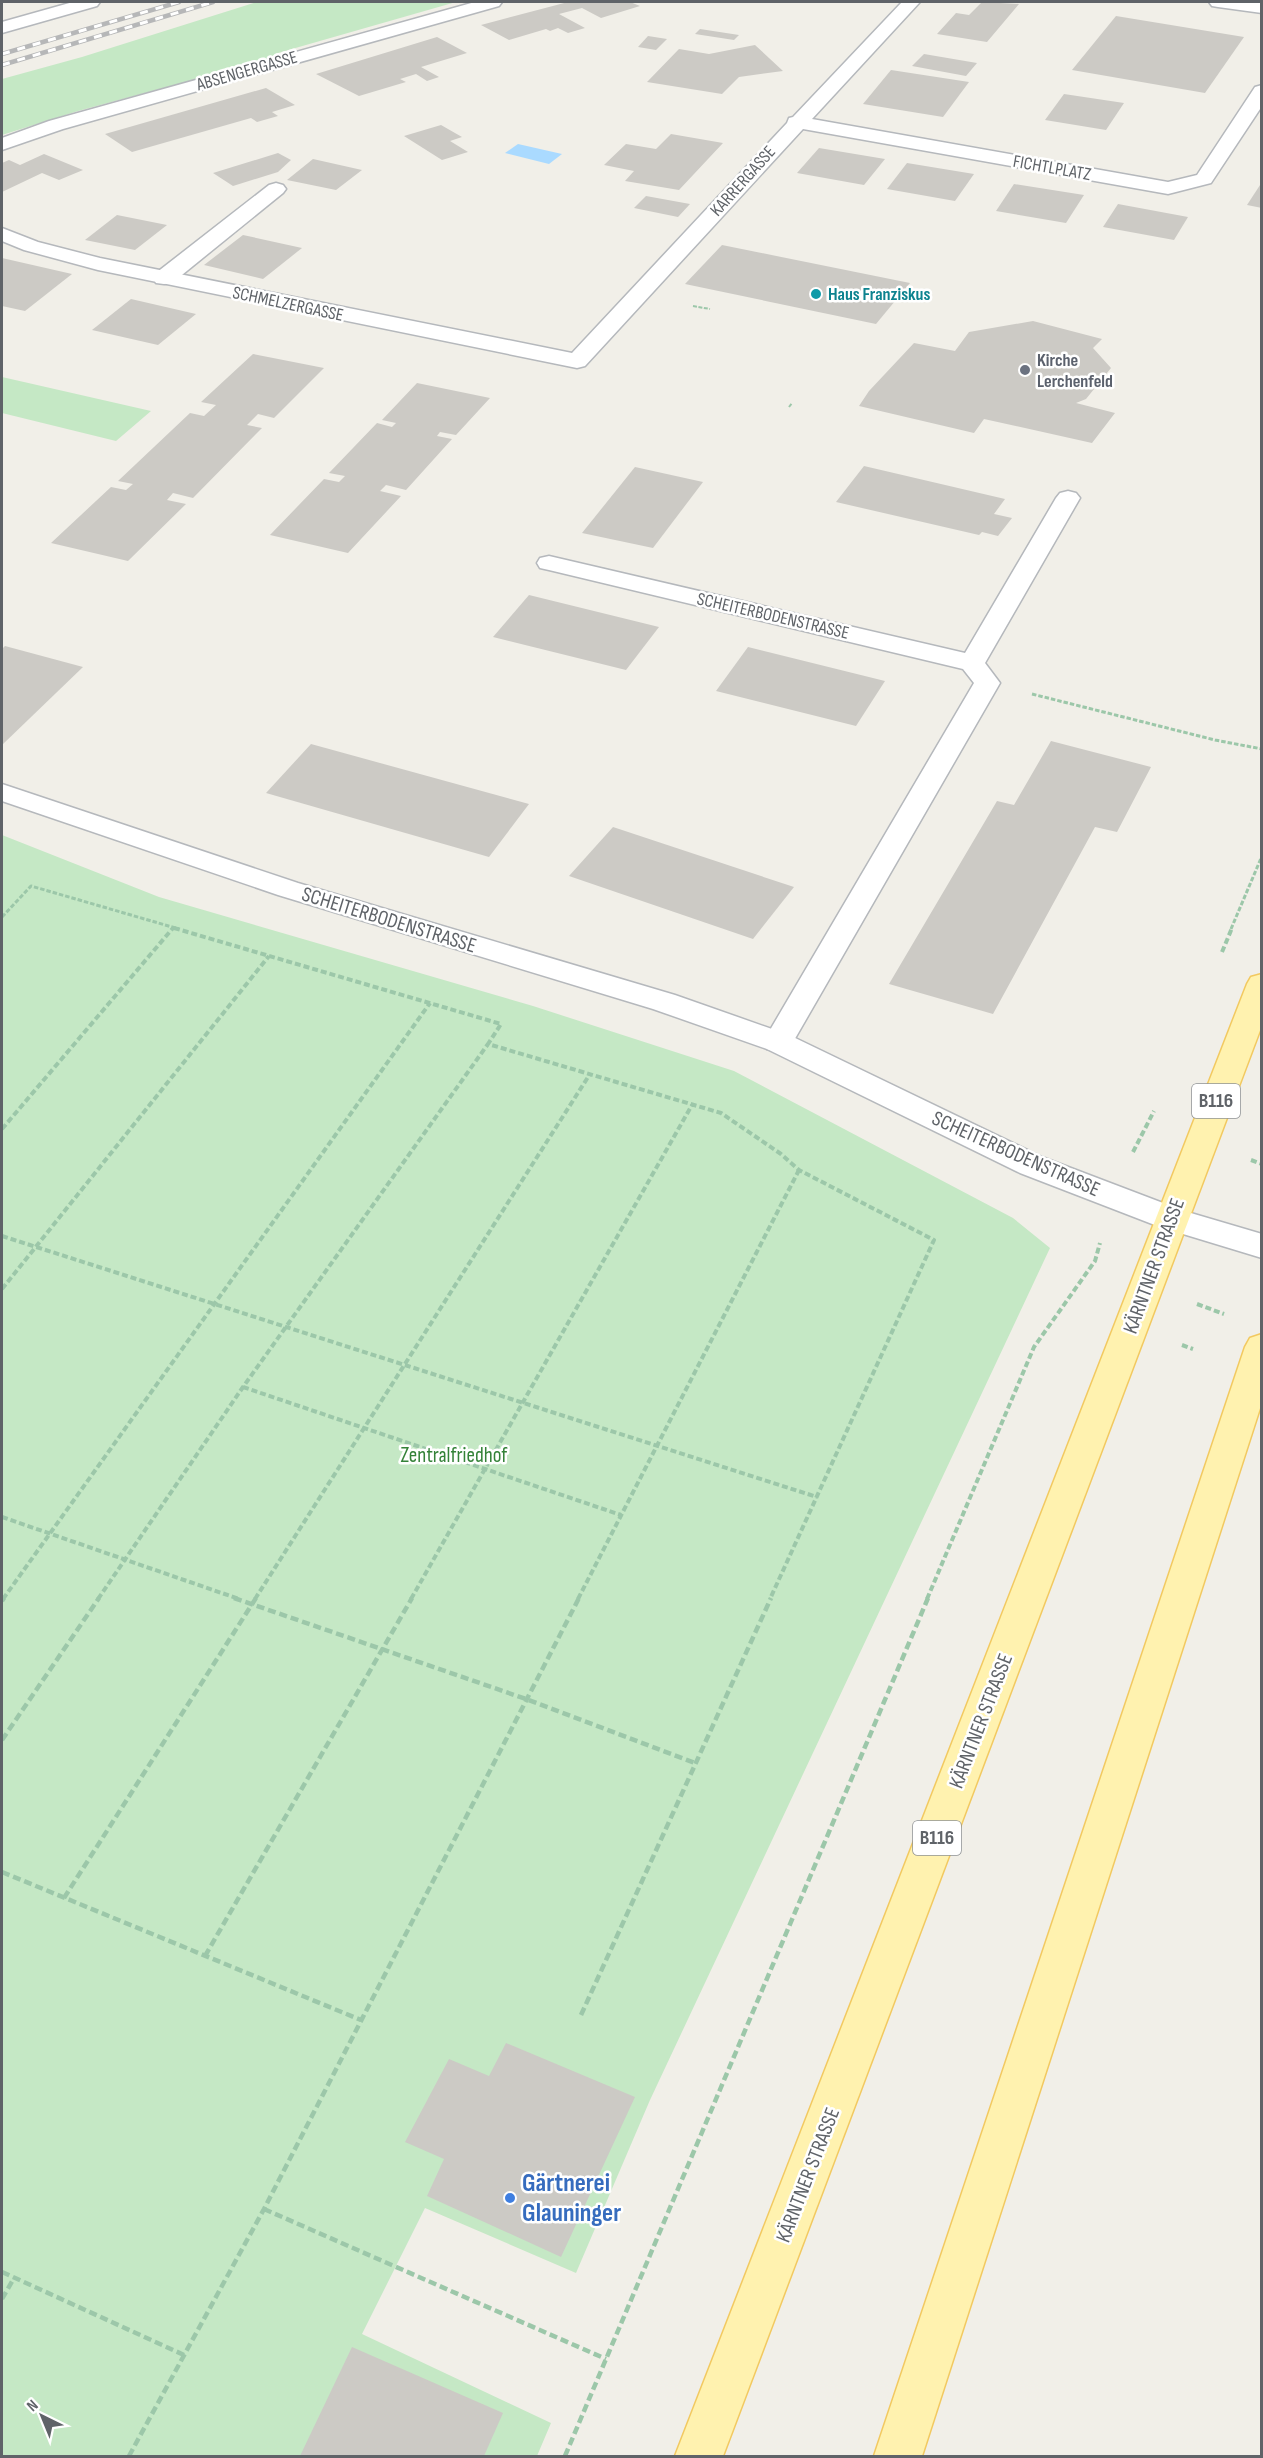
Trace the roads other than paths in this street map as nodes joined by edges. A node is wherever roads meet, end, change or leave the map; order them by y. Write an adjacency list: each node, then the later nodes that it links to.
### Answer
1 (91, 2): 6 (street)
2 (494, 2): 9 (street, ABSENGERGASSE)
3 (911, 2): 8 (street, KARRERGASSE)
4 (1218, 2): 5 (street)
5 (1262, 8)
6 (2, 28)
7 (1262, 91): 8 (street, FICHTLPLATZ)
8 (796, 122): 13 (street, KARRERGASSE)
9 (2, 144)
10 (276, 189): 12 (street)
11 (2, 234): 12 (street, SCHMELZERGASSE)
12 (164, 278): 13 (street, SCHMELZERGASSE)
13 (577, 361)
14 (1068, 498): 16 (street)
15 (549, 563): 16 (street, SCHEITERBODENSTRASSE)
16 (980, 673): 19 (street)
17 (2, 792): 19 (street, SCHEITERBODENSTRASSE)
18 (1262, 984): 20 (main road, KÄRNTNER STRASSE / B116)
19 (778, 1042): 20 (street, SCHEITERBODENSTRASSE)
20 (1172, 1219): 21 (street, SCHEITERBODENSTRASSE); 23 (main road, KÄRNTNER STRASSE / B116)
21 (1262, 1246)
22 (1262, 1347): 24 (main road)
23 (699, 2457)
24 (898, 2457)

